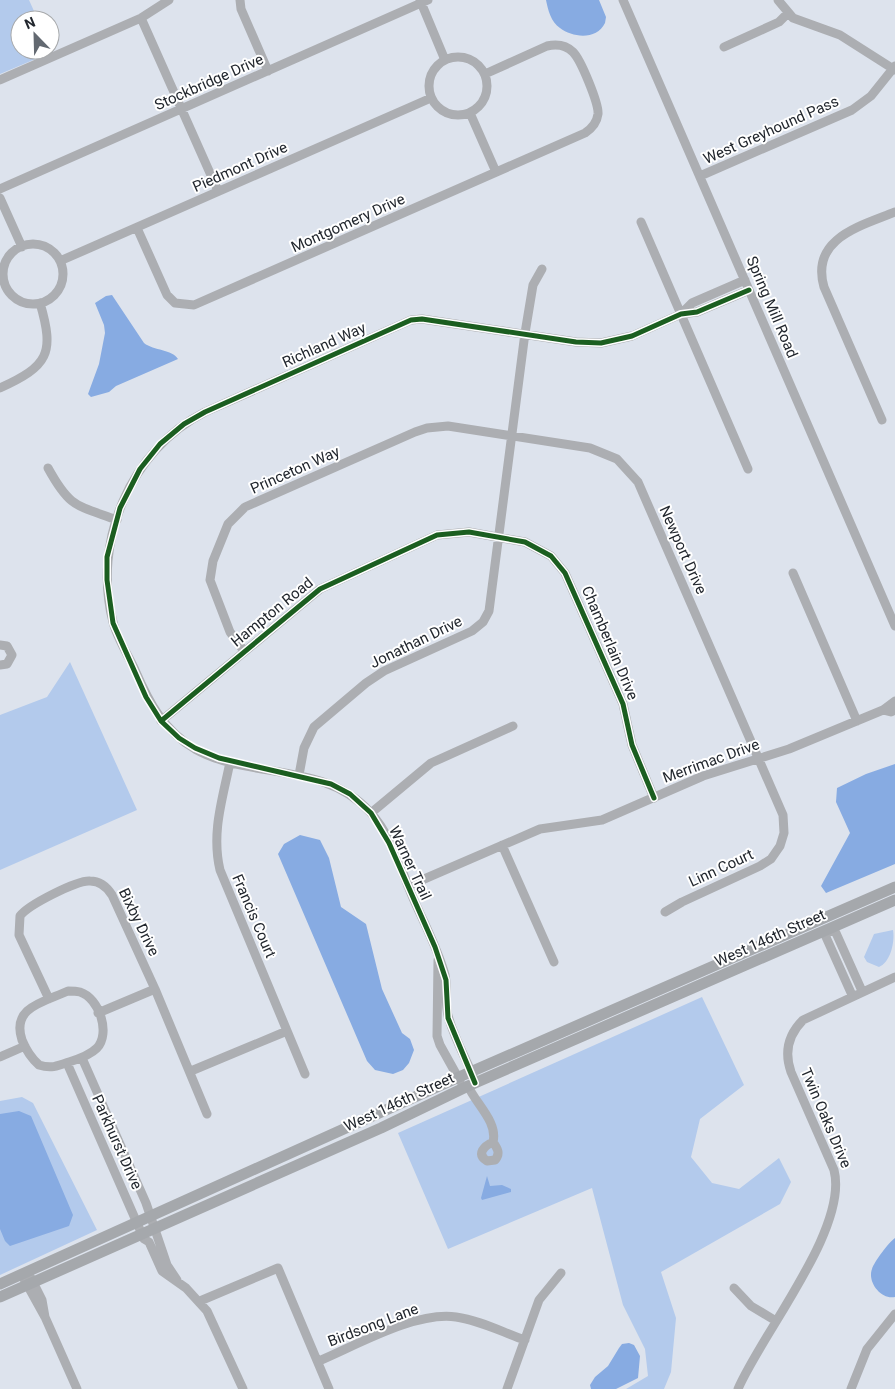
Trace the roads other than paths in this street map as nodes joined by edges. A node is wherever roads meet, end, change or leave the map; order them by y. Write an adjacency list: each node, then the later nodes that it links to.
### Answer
1 (169, 0): 7 (street)
2 (240, 0): 11 (street)
3 (623, 0): 18 (street, Spring Mill Road)
4 (778, 0): 6 (street)
5 (423, 1): 9 (street); 11 (street, Stockbridge Drive)
6 (788, 13): 8 (street); 10 (street)
7 (141, 18): 13 (street); 15 (street)
8 (724, 48)
9 (446, 60): 12 (street); 14 (street)
10 (894, 68): 18 (street, West Greyhound Pass)
11 (268, 71): 15 (street, Stockbridge Drive)
12 (485, 74): 16 (street); 17 (street, Montgomery Drive)
13 (0, 80)
14 (431, 98): 16 (street); 20 (street, Piedmont Drive)
15 (182, 109): 19 (street, Stockbridge Drive); 20 (street)
16 (470, 113): 17 (street)
17 (496, 172): 24 (street, Montgomery Drive)
18 (700, 176): 28 (street, Spring Mill Road)
19 (0, 189)
20 (218, 191): 24 (street, Piedmont Drive)
21 (0, 198): 25 (street)
22 (895, 212): 35 (street)
23 (641, 222): 32 (street)
24 (137, 228): 26 (street, Piedmont Drive)
25 (22, 247): 26 (street); 29 (street)
26 (60, 261): 31 (street)
27 (542, 269): 33 (street, Jonathan Drive)
28 (745, 280): 30 (street, Spring Mill Road); 32 (street)
29 (3, 287): 31 (street)
30 (749, 290): 32 (street, Richland Way); 42 (street, Spring Mill Road)
31 (40, 303): 34 (street)
32 (681, 314): 33 (street, Richland Way); 38 (street)
33 (525, 333): 36 (street, Jonathan Drive); 39 (street, Richland Way)
34 (0, 388)
35 (882, 420)
36 (512, 436): 40 (street, Jonathan Drive); 44 (street, Princeton Way); 53 (street, Newport Drive)
37 (48, 468): 39 (street)
38 (748, 469)
39 (117, 520): 46 (street, Richland Way)
40 (500, 537): 44 (street, Hampton Road); 55 (street, Jonathan Drive); 56 (street, Chamberlain Drive)
41 (793, 573): 51 (street)
42 (895, 626)
43 (0, 645): 45 (street)
44 (244, 651): 50 (street, Hampton Road)
45 (0, 665)
46 (136, 673): 50 (street, Warner Trail)
47 (895, 701): 48 (street, Merrimac Drive)
48 (884, 710): 49 (street, Merrimac Drive); 51 (street, Merrimac Drive)
49 (895, 710)
50 (161, 721): 54 (street, Warner Trail)
51 (857, 721): 53 (street, Merrimac Drive)
52 (513, 726): 57 (street)
53 (759, 758): 56 (street, Merrimac Drive); 62 (street, Linn Court)
54 (230, 762): 55 (street, Warner Trail); 73 (street, Francis Court)
55 (299, 775): 57 (street, Warner Trail)
56 (654, 798): 58 (street, Merrimac Drive)
57 (371, 813): 59 (street, Warner Trail)
58 (502, 844): 59 (street, Merrimac Drive); 64 (street)
59 (408, 886): 71 (street, Warner Trail)
60 (895, 887): 63 (main road, West 146th Street)
61 (895, 900): 63 (main road, West 146th Street)
62 (665, 912)
63 (826, 924): 66 (main road, West 146th Street); 68 (main road, West 146th Street); 69 (street)
64 (554, 962)
65 (895, 977): 69 (street, Twin Oaks Drive)
66 (682, 981): 68 (main road); 81 (main road, West 146th Street)
67 (155, 988): 70 (street, Bixby Drive); 72 (street); 78 (street, Bixby Drive)
68 (686, 992): 81 (main road, West 146th Street)
69 (857, 993): 93 (street, Twin Oaks Drive)
70 (49, 999): 72 (street); 74 (street)
71 (442, 1010): 80 (street, Warner Trail); 81 (street, Warner Trail)
72 (98, 1013): 76 (street)
73 (287, 1031): 78 (street); 79 (street, Francis Court)
74 (25, 1046): 75 (street); 77 (street)
75 (0, 1057)
76 (82, 1058): 77 (street); 84 (street, Parkhurst Drive)
77 (67, 1064): 84 (street, Parkhurst Drive)
78 (190, 1071): 82 (street, Bixby Drive)
79 (305, 1074)
80 (458, 1078): 81 (main road, West 146th Street); 84 (main road, West 146th Street)
81 (469, 1083): 83 (street, Warner Trail); 84 (main road, West 146th Street)
82 (207, 1114)
83 (493, 1142)
84 (146, 1224): 85 (main road, West 146th Street); 88 (main road, West 146th Street); 91 (street)
85 (25, 1273): 87 (main road, West 146th Street); 88 (street)
86 (562, 1273): 94 (street)
87 (0, 1284)
88 (30, 1284): 90 (main road, West 146th Street); 96 (street)
89 (734, 1288): 93 (street)
90 (0, 1297)
91 (200, 1301): 95 (street); 97 (street)
92 (895, 1314): 101 (street)
93 (776, 1321): 100 (street, Twin Oaks Drive)
94 (524, 1340): 95 (street, Birdsong Lane); 99 (street)
95 (319, 1361): 98 (street)
96 (77, 1389)
97 (243, 1389)
98 (329, 1389)
99 (507, 1389)
100 (738, 1389)
101 (851, 1389)

